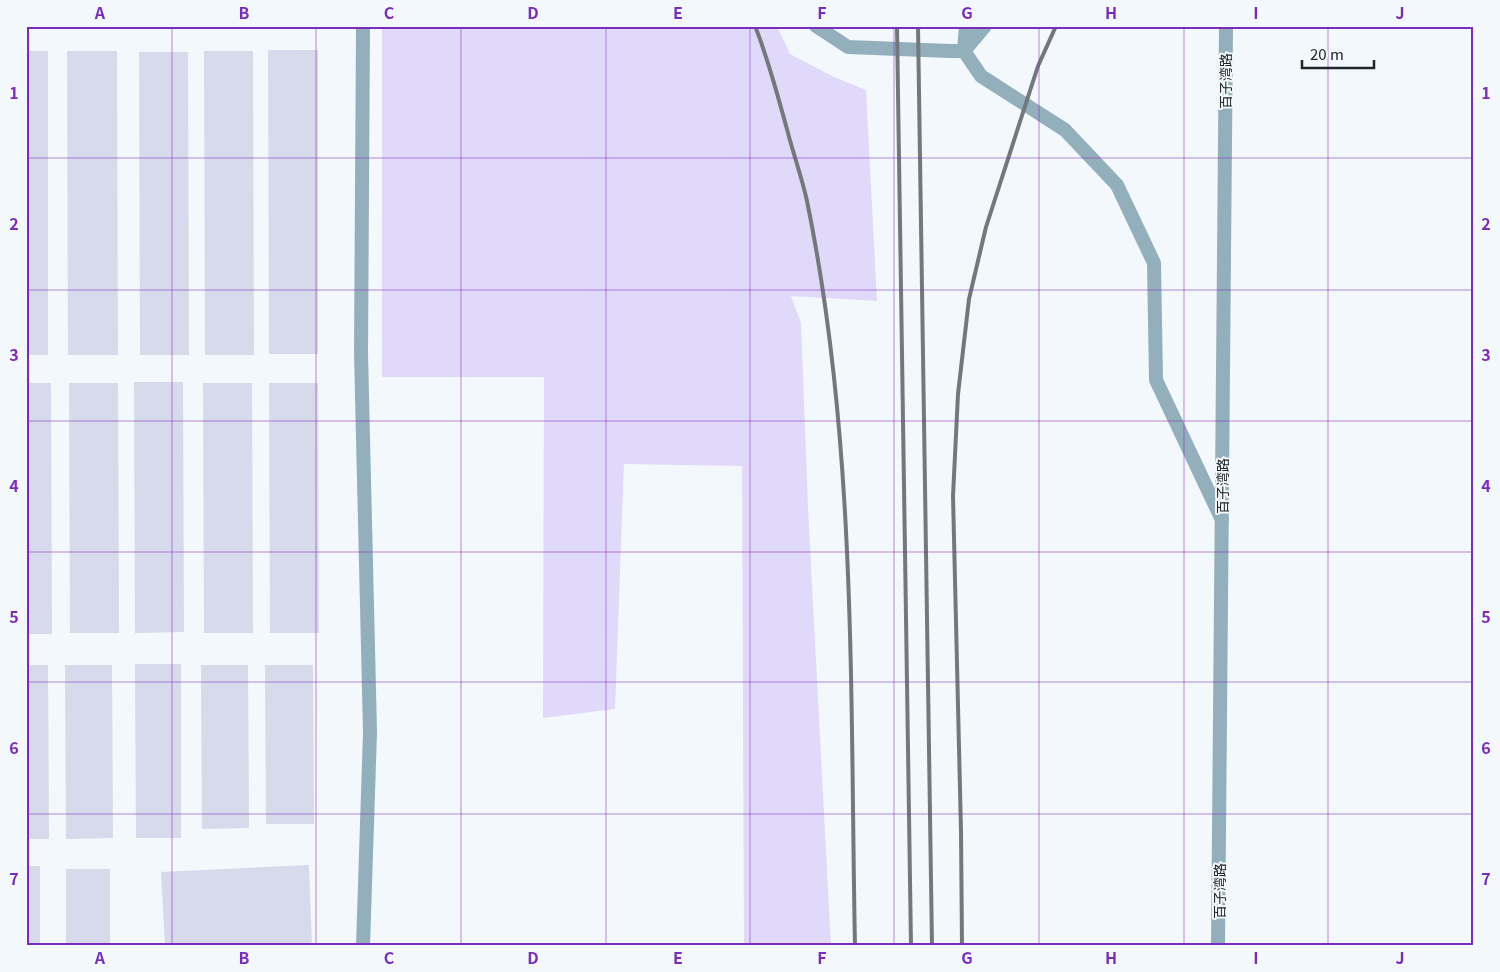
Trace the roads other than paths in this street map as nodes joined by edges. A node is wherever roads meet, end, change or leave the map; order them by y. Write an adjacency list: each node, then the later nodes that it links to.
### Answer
1 (363, 26): 8 (street)
2 (816, 26): 6 (street)
3 (966, 26): 6 (street)
4 (985, 26): 6 (street)
5 (1226, 26): 7 (street, 百子湾路)
6 (964, 51): 7 (street)
7 (1222, 520): 9 (street, 百子湾路)
8 (363, 946)
9 (1218, 946)

